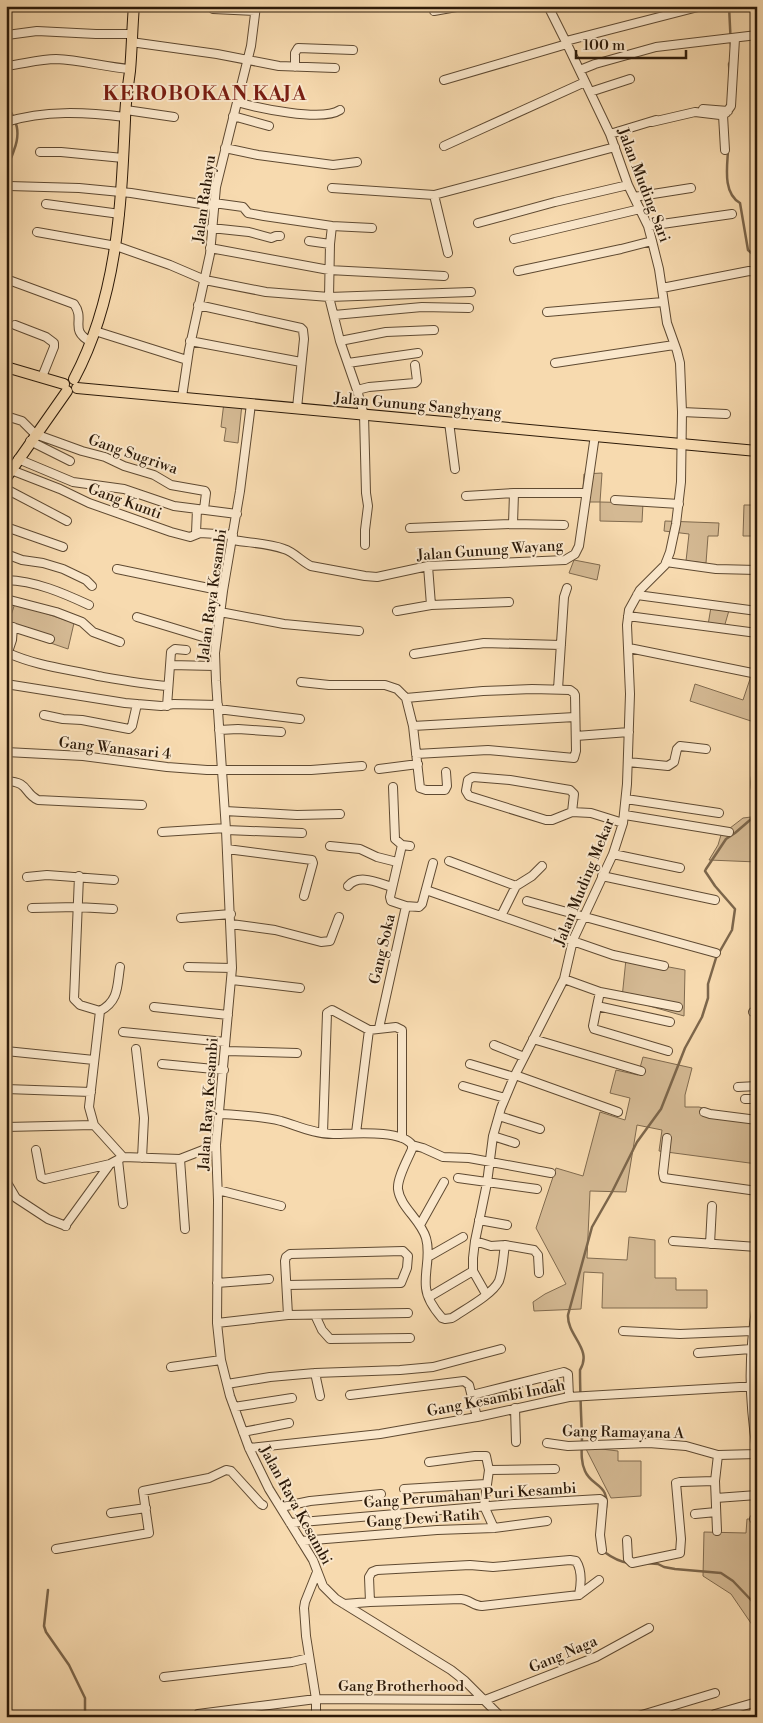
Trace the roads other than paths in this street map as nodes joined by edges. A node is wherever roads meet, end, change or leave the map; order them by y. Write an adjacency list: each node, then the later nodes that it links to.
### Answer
1 (134, 6): 10 (main road)
2 (462, 6): 7 (street)
3 (548, 6): 12 (street, Jalan Muding Sari)
4 (702, 6): 12 (street)
5 (212, 9): 6 (street)
6 (255, 9): 14 (street, Jalan Rahayu)
7 (434, 11)
8 (7, 35): 10 (street)
9 (757, 35): 11 (street)
10 (132, 38): 14 (street); 18 (main road)
11 (735, 38): 19 (street); 26 (street)
12 (566, 42): 19 (street, Jalan Muding Sari); 21 (street)
13 (353, 50): 16 (street)
14 (248, 60): 16 (street); 24 (street, Jalan Rahayu)
15 (6, 66): 18 (street)
16 (295, 67): 17 (street)
17 (335, 68)
18 (130, 69): 27 (main road)
19 (580, 70): 22 (street, Jalan Muding Sari)
20 (630, 79): 23 (street)
21 (444, 80)
22 (585, 82): 23 (street, Jalan Muding Sari); 33 (street)
23 (590, 92): 32 (street, Jalan Muding Sari)
24 (237, 102): 25 (street); 28 (street, Jalan Rahayu)
25 (340, 110)
26 (725, 113): 32 (street); 36 (street)
27 (125, 114): 29 (street); 30 (street); 38 (main road)
28 (233, 116): 31 (street); 35 (street, Jalan Rahayu)
29 (174, 118)
30 (6, 122)
31 (269, 126)
32 (610, 134): 34 (street, Jalan Muding Sari)
33 (444, 146)
34 (615, 147): 40 (street, Jalan Muding Sari); 45 (street)
35 (225, 148): 39 (street); 48 (street, Jalan Rahayu)
36 (725, 150)
37 (40, 152): 38 (street)
38 (123, 158): 44 (main road)
39 (357, 162)
40 (628, 185): 46 (street, Jalan Muding Sari); 52 (street)
41 (8, 186): 44 (street)
42 (332, 188): 45 (street)
43 (691, 188): 46 (street)
44 (121, 193): 48 (street); 50 (main road)
45 (434, 195): 65 (street)
46 (634, 197): 49 (street, Jalan Muding Sari)
47 (46, 204): 50 (street)
48 (214, 205): 53 (street); 55 (street, Jalan Rahayu)
49 (640, 209): 54 (street, Jalan Muding Sari); 59 (street)
50 (120, 214): 63 (main road)
51 (732, 214): 54 (street)
52 (478, 223)
53 (332, 226): 56 (street); 62 (street)
54 (648, 226): 60 (street, Jalan Muding Sari)
55 (211, 228): 58 (street); 64 (street, Jalan Rahayu)
56 (372, 228)
57 (37, 232): 63 (street)
58 (280, 236)
59 (514, 239)
60 (652, 240): 67 (street); 72 (street, Jalan Muding Sari)
61 (309, 242): 62 (street)
62 (330, 244): 66 (street)
63 (116, 246): 71 (street); 82 (main road)
64 (210, 248): 66 (street); 71 (street, Jalan Rahayu)
65 (448, 253)
66 (329, 270): 69 (street); 74 (street)
67 (518, 271)
68 (757, 272): 72 (street)
69 (444, 276)
70 (6, 279): 85 (street)
71 (205, 280): 74 (street); 76 (street, Jalan Rahayu)
72 (662, 288): 75 (street, Jalan Muding Sari)
73 (471, 292): 74 (street)
74 (329, 297): 79 (street)
75 (663, 302): 78 (street); 86 (street, Jalan Muding Sari)
76 (198, 305): 83 (street, Jalan Rahayu); 89 (street)
77 (469, 308): 79 (street)
78 (546, 312)
79 (334, 315): 84 (street)
80 (15, 325): 94 (street)
81 (434, 330): 84 (street)
82 (95, 331): 85 (main road); 88 (street)
83 (190, 341): 88 (street, Jalan Rahayu); 89 (street)
84 (340, 341): 90 (street)
85 (91, 342): 95 (main road)
86 (674, 345): 91 (street); 101 (street, Jalan Muding Sari)
87 (418, 353): 90 (street)
88 (187, 360): 98 (street, Jalan Rahayu)
89 (301, 362): 100 (street)
90 (348, 363): 97 (street)
91 (555, 363)
92 (415, 365): 97 (street)
93 (6, 367): 94 (main road)
94 (42, 377): 96 (main road)
95 (76, 383): 96 (main road, Jalan Gunung Sanghyang); 98 (main road, Jalan Gunung Sanghyang)
96 (65, 387): 107 (main road)
97 (357, 390): 103 (street)
98 (182, 397): 99 (main road, Jalan Gunung Sanghyang)
99 (251, 404): 100 (main road, Jalan Gunung Sanghyang); 121 (street, Jalan Raya Kesambi)
100 (297, 408): 103 (main road, Jalan Gunung Sanghyang)
101 (682, 412): 102 (street); 108 (street, Jalan Muding Sari)
102 (726, 414)
103 (364, 415): 105 (main road, Jalan Gunung Sanghyang); 129 (street)
104 (6, 416): 107 (street)
105 (449, 422): 106 (main road, Jalan Gunung Sanghyang); 112 (street)
106 (595, 435): 108 (main road, Jalan Gunung Sanghyang); 115 (street, Jalan Gunung Wayang)
107 (33, 438): 110 (main road); 111 (street); 120 (street, Gang Sugriwa)
108 (682, 443): 109 (main road, Jalan Gunung Sanghyang); 119 (street, Jalan Muding Mekar)
109 (757, 451)
110 (18, 459): 113 (main road); 120 (street)
111 (70, 461)
112 (455, 469)
113 (8, 472): 127 (street, Gang Kunti)
114 (6, 489): 122 (street)
115 (586, 493): 116 (street); 133 (street, Jalan Gunung Wayang)
116 (514, 494): 117 (street); 123 (street)
117 (466, 496)
118 (615, 500): 119 (street)
119 (679, 504): 132 (street, Jalan Muding Mekar)
120 (201, 509): 121 (street); 127 (street)
121 (236, 514): 128 (street, Jalan Raya Kesambi)
122 (67, 521)
123 (513, 524): 124 (street); 126 (street)
124 (564, 525)
125 (6, 527): 130 (street)
126 (410, 528)
127 (196, 533): 128 (street, Gang Kunti)
128 (233, 537): 133 (street, Jalan Gunung Wayang); 139 (street, Jalan Raya Kesambi)
129 (365, 545)
130 (63, 547)
131 (6, 554): 137 (street)
132 (666, 562): 135 (street); 140 (street, Jalan Muding Mekar)
133 (428, 566): 144 (street)
134 (117, 569): 139 (street)
135 (757, 570)
136 (6, 580): 143 (street)
137 (92, 586)
138 (567, 588): 156 (street)
139 (223, 591): 146 (street, Jalan Raya Kesambi)
140 (637, 595): 145 (street); 148 (street, Jalan Muding Mekar)
141 (6, 598): 155 (street)
142 (509, 602): 144 (street)
143 (89, 605)
144 (431, 605): 147 (street)
145 (757, 611)
146 (220, 612): 151 (street); 154 (street, Jalan Raya Kesambi)
147 (397, 612)
148 (628, 616): 152 (street); 157 (street, Jalan Muding Mekar)
149 (137, 617): 154 (street)
150 (10, 626): 153 (street); 160 (street)
151 (359, 631)
152 (757, 633)
153 (50, 639)
154 (216, 640): 162 (street, Jalan Raya Kesambi)
155 (120, 642)
156 (562, 644): 159 (street); 167 (street)
157 (629, 648): 163 (street); 178 (street, Jalan Muding Mekar)
158 (186, 650): 161 (street)
159 (414, 654)
160 (7, 655): 166 (street)
161 (170, 665): 162 (street); 166 (street)
162 (215, 666): 171 (street, Jalan Raya Kesambi)
163 (757, 674)
164 (301, 682): 168 (street)
165 (6, 684): 169 (street)
166 (167, 686): 170 (street)
167 (558, 689): 168 (street); 173 (street)
168 (406, 698): 175 (street)
169 (137, 704): 170 (street); 172 (street)
170 (167, 706): 171 (street)
171 (218, 707): 174 (street); 176 (street, Jalan Raya Kesambi)
172 (44, 715)
173 (575, 717): 175 (street); 179 (street)
174 (300, 719)
175 (413, 726): 182 (street)
176 (219, 730): 177 (street); 187 (street, Jalan Raya Kesambi)
177 (280, 732)
178 (629, 732): 179 (street); 183 (street, Jalan Muding Mekar)
179 (576, 736): 182 (street)
180 (706, 749): 183 (street)
181 (6, 752): 187 (street, Gang Wanasari 4)
182 (416, 754): 184 (street)
183 (628, 762): 191 (street, Jalan Muding Mekar)
184 (418, 764): 186 (street); 188 (street)
185 (362, 766): 187 (street, Gang Wanasari 4)
186 (379, 769)
187 (222, 770): 193 (street, Jalan Raya Kesambi)
188 (446, 772)
189 (6, 781): 192 (street)
190 (393, 787): 206 (street)
191 (626, 799): 195 (street); 197 (street, Jalan Muding Mekar)
192 (142, 806)
193 (225, 811): 196 (street); 198 (street, Jalan Raya Kesambi)
194 (572, 812): 194 (street); 197 (street)
195 (719, 813)
196 (340, 814)
197 (624, 819): 200 (street); 204 (street, Jalan Muding Mekar)
198 (226, 829): 199 (street); 201 (street); 203 (street, Jalan Raya Kesambi)
199 (162, 832)
200 (729, 832)
201 (302, 833)
202 (330, 846): 206 (street)
203 (227, 849): 218 (street); 225 (street, Jalan Raya Kesambi)
204 (613, 854): 209 (street); 211 (street, Jalan Muding Mekar)
205 (449, 861): 215 (street)
206 (397, 862): 216 (street)
207 (433, 862): 217 (street, Gang Soka)
208 (542, 866): 215 (street)
209 (680, 868)
210 (79, 876): 212 (street); 213 (street); 222 (street)
211 (602, 876): 219 (street); 228 (street, Jalan Muding Mekar)
212 (27, 877)
213 (114, 880)
214 (348, 886): 216 (street)
215 (516, 886): 226 (street)
216 (392, 887): 221 (street)
217 (426, 890): 221 (street, Gang Soka); 226 (street)
218 (304, 896)
219 (715, 900)
220 (527, 901): 228 (street)
221 (406, 906): 247 (street, Gang Soka)
222 (77, 907): 223 (street); 224 (street); 244 (street)
223 (32, 908)
224 (113, 909)
225 (231, 914): 229 (street); 230 (street, Jalan Raya Kesambi)
226 (501, 916): 231 (street)
227 (339, 917): 230 (street)
228 (583, 917): 231 (street, Jalan Muding Mekar); 232 (street)
229 (180, 918)
230 (231, 924): 236 (street, Jalan Raya Kesambi)
231 (574, 940): 234 (street); 237 (street, Jalan Muding Mekar)
232 (716, 953)
233 (188, 966): 236 (street)
234 (664, 966)
235 (120, 967): 244 (street)
236 (232, 968): 238 (street, Jalan Raya Kesambi)
237 (564, 978): 240 (street); 250 (street, Jalan Muding Mekar)
238 (232, 980): 239 (street); 245 (street, Jalan Raya Kesambi)
239 (300, 988)
240 (600, 992): 241 (street); 243 (street)
241 (597, 1006): 246 (street); 256 (street)
242 (154, 1007): 245 (street)
243 (678, 1008)
244 (100, 1011): 259 (street)
245 (228, 1015): 251 (street, Jalan Raya Kesambi)
246 (670, 1022)
247 (379, 1028): 248 (street); 284 (street)
248 (369, 1030): 281 (street); 282 (street)
249 (123, 1032): 251 (street)
250 (533, 1039): 258 (street, Jalan Muding Mekar); 263 (street)
251 (225, 1042): 255 (street, Jalan Raya Kesambi)
252 (494, 1045): 258 (street)
253 (136, 1049): 290 (street)
254 (6, 1051): 259 (street)
255 (225, 1051): 257 (street); 262 (street, Jalan Raya Kesambi)
256 (668, 1051)
257 (297, 1053)
258 (524, 1057): 264 (street, Jalan Muding Mekar)
259 (94, 1060): 269 (street)
260 (162, 1064): 262 (street)
261 (470, 1064): 264 (street)
262 (224, 1070): 275 (street, Jalan Raya Kesambi)
263 (641, 1071)
264 (514, 1076): 270 (street, Jalan Muding Mekar); 273 (street)
265 (463, 1086): 270 (street)
266 (757, 1086): 267 (street)
267 (738, 1087)
268 (6, 1089): 269 (street)
269 (91, 1092): 278 (street)
270 (506, 1098): 276 (street, Jalan Muding Mekar)
271 (745, 1099): 272 (street)
272 (757, 1099)
273 (618, 1112)
274 (704, 1112): 277 (street)
275 (220, 1114): 281 (street); 287 (street, Jalan Raya Kesambi)
276 (499, 1116): 280 (street); 283 (street, Jalan Muding Mekar)
277 (757, 1120)
278 (94, 1125): 279 (street); 291 (street)
279 (6, 1128)
280 (540, 1129)
281 (323, 1133): 282 (street)
282 (356, 1133): 284 (street)
283 (493, 1136): 286 (street); 293 (street, Jalan Muding Mekar)
284 (402, 1138): 288 (street)
285 (667, 1138): 302 (street)
286 (515, 1143)
287 (216, 1145): 292 (street); 301 (street, Jalan Raya Kesambi)
288 (412, 1145): 293 (street); 307 (street)
289 (36, 1150): 294 (street)
290 (142, 1158): 291 (street); 292 (street)
291 (121, 1159): 294 (street); 303 (street)
292 (180, 1159): 309 (street)
293 (489, 1162): 295 (street); 299 (street, Jalan Muding Mekar)
294 (110, 1164): 297 (street)
295 (551, 1173)
296 (458, 1178): 299 (street)
297 (6, 1181)
298 (444, 1182): 307 (street)
299 (487, 1183): 300 (street); 306 (street, Jalan Muding Mekar)
300 (536, 1189)
301 (218, 1190): 304 (street); 320 (street, Jalan Raya Kesambi)
302 (757, 1191)
303 (123, 1204)
304 (281, 1206)
305 (712, 1206): 313 (street)
306 (479, 1220): 308 (street); 311 (street, Jalan Muding Mekar)
307 (420, 1225): 316 (street)
308 (507, 1225)
309 (185, 1228)
310 (463, 1237): 316 (street)
311 (474, 1241): 314 (street); 317 (street, Jalan Muding Mekar)
312 (673, 1241): 313 (street)
313 (710, 1244): 315 (street)
314 (505, 1245): 318 (street); 322 (street)
315 (757, 1247)
316 (428, 1257): 323 (street)
317 (472, 1271): 322 (street); 323 (street)
318 (538, 1273)
319 (269, 1279): 320 (street)
320 (217, 1282): 328 (street, Jalan Raya Kesambi)
321 (287, 1285): 321 (street); 326 (street)
322 (486, 1294): 323 (street)
323 (429, 1297)
324 (757, 1304): 330 (street)
325 (408, 1313): 327 (street)
326 (288, 1314): 327 (street); 328 (street)
327 (316, 1315): 331 (street)
328 (217, 1323): 335 (street, Jalan Raya Kesambi)
329 (623, 1331): 330 (street)
330 (754, 1336): 333 (street)
331 (410, 1338)
332 (501, 1349): 337 (street)
333 (751, 1349): 334 (street); 339 (street)
334 (698, 1353)
335 (221, 1360): 336 (street); 338 (street, Jalan Raya Kesambi)
336 (171, 1367)
337 (315, 1373): 338 (street); 342 (street)
338 (227, 1384): 345 (street, Jalan Raya Kesambi)
339 (753, 1386): 343 (street, Gang Kesambi Indah); 349 (street)
340 (350, 1395): 341 (street)
341 (472, 1395): 343 (street); 347 (street)
342 (320, 1396)
343 (569, 1397): 346 (street, Gang Kesambi Indah)
344 (292, 1398): 345 (street)
345 (234, 1407): 350 (street, Jalan Raya Kesambi)
346 (515, 1408): 347 (street, Gang Kesambi Indah); 351 (street)
347 (477, 1417): 353 (street, Gang Kesambi Indah)
348 (289, 1423): 350 (street)
349 (755, 1427): 354 (street)
350 (243, 1432): 353 (street, Jalan Raya Kesambi)
351 (516, 1442)
352 (547, 1443): 355 (street, Gang Ramayana A)
353 (249, 1448): 367 (street, Jalan Raya Kesambi)
354 (757, 1453): 355 (street, Gang Ramayana A)
355 (718, 1455): 359 (street)
356 (429, 1462): 358 (street)
357 (555, 1469): 358 (street)
358 (489, 1470): 360 (street)
359 (716, 1481): 364 (street); 376 (street)
360 (486, 1484): 361 (street); 366 (street)
361 (404, 1490)
362 (381, 1494): 367 (street)
363 (757, 1495): 364 (street)
364 (716, 1498): 370 (street)
365 (263, 1505): 368 (street)
366 (484, 1506): 373 (street, Gang Perumahan Puri Kesambi); 374 (street); 379 (street, Gang Perumahan Puri Kesambi)
367 (281, 1507): 373 (street, Jalan Raya Kesambi)
368 (146, 1508): 369 (street); 378 (street)
369 (111, 1512)
370 (716, 1512): 371 (street); 375 (street)
371 (695, 1514)
372 (547, 1521): 374 (street, Gang Dewi Ratih)
373 (290, 1523): 377 (street, Jalan Raya Kesambi)
374 (494, 1528): 377 (street, Gang Dewi Ratih)
375 (717, 1531)
376 (627, 1540)
377 (301, 1541): 380 (street, Jalan Raya Kesambi)
378 (56, 1549)
379 (602, 1550)
380 (318, 1572): 382 (street, Jalan Raya Kesambi); 384 (street)
381 (599, 1580): 383 (street)
382 (323, 1586): 384 (street); 386 (street, Jalan Raya Kesambi)
383 (579, 1595): 385 (street); 385 (street)
384 (308, 1596): 388 (street)
385 (370, 1602): 386 (street)
386 (344, 1604): 392 (street, Jalan Raya Kesambi)
387 (649, 1628): 392 (street, Gang Naga)
388 (309, 1658): 389 (street); 391 (street)
389 (164, 1676)
390 (716, 1693): 397 (street)
391 (316, 1699): 392 (street, Gang Brotherhood); 394 (street, Gang Brotherhood); 395 (street)
392 (486, 1700): 396 (street, Jalan Raya Kesambi)
393 (757, 1702): 398 (street)
394 (198, 1714)
395 (316, 1717)
396 (500, 1717)
397 (635, 1717)
398 (711, 1717)

